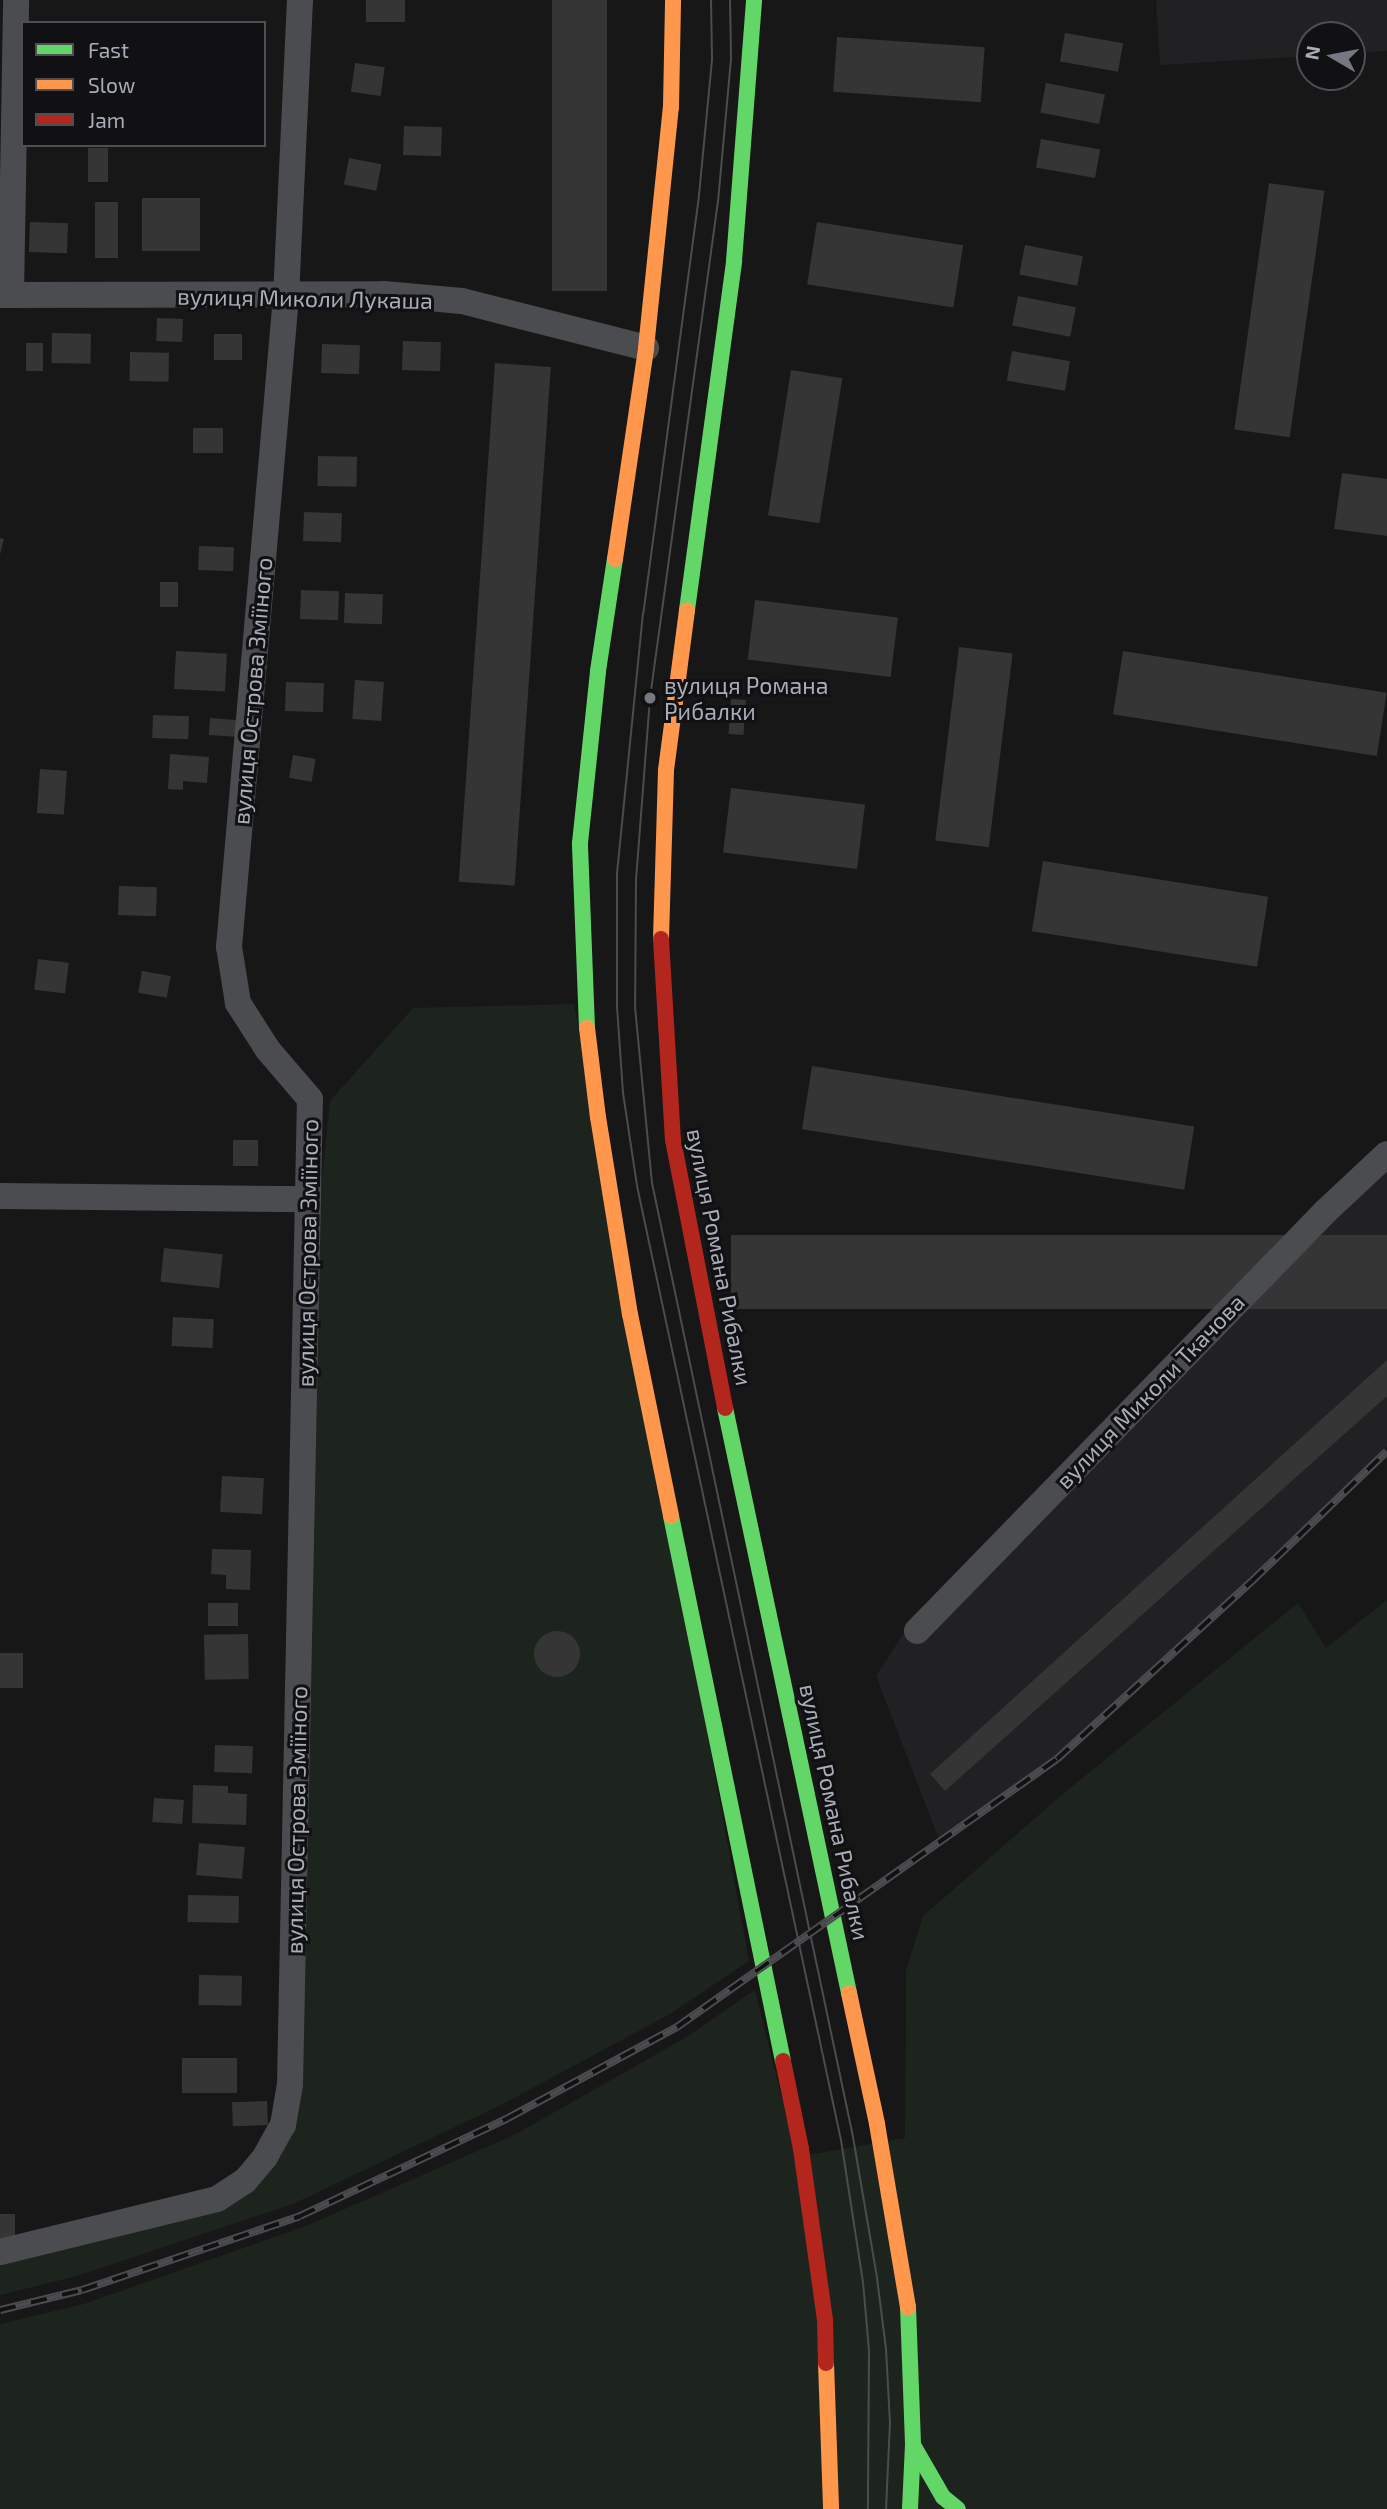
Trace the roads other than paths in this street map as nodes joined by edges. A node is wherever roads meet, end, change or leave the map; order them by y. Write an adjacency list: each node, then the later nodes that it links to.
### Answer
1 (16, 0): 5 (street)
2 (300, 0): 6 (street, вулиця Острова Зміїного)
3 (673, 0): 7 (main road)
4 (754, 0): 13 (main road, вулиця Романа Рибалки)
5 (6, 295): 6 (street, вулиця Миколи Лукаша)
6 (286, 297): 7 (street, вулиця Миколи Лукаша); 10 (street, вулиця Острова Зміїного)
7 (646, 348): 14 (main road)
8 (1387, 1154): 11 (street, вулиця Миколи Ткачова)
9 (0, 1196): 10 (street)
10 (308, 1199): 12 (street, вулиця Острова Зміїного)
11 (917, 1631)
12 (0, 2252)
13 (913, 2445): 15 (main road, вулиця Романа Рибалки); 16 (main road)
14 (831, 2509)
15 (910, 2509)
16 (957, 2509)

